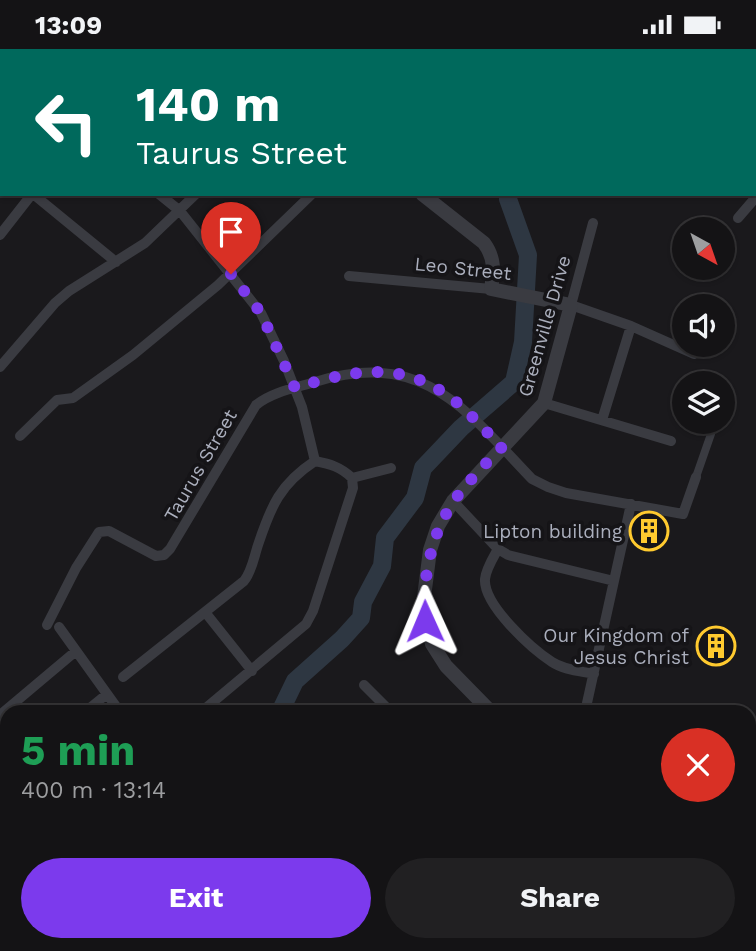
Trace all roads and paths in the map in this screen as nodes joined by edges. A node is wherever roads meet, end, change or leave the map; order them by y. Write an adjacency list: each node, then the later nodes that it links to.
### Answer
1 (31, 196): 11 (street)
2 (35, 196): 12 (street)
3 (161, 196): 8 (street)
4 (194, 196): 8 (street)
5 (310, 196): 13 (street)
6 (425, 196): 15 (street)
7 (756, 197): 9 (street)
8 (180, 211): 12 (street); 13 (street)
9 (738, 218)
10 (593, 223): 16 (street, Greenville Drive)
11 (0, 235)
12 (116, 262): 19 (street)
13 (231, 274): 20 (street); 24 (street)
14 (349, 276): 15 (street, Leo Street)
15 (491, 289): 16 (street, Leo Street)
16 (571, 305): 17 (street); 21 (street, Greenville Drive)
17 (631, 326): 18 (street); 22 (street)
18 (672, 344)
19 (0, 367)
20 (295, 388): 26 (street, Taurus Street); 27 (street); 36 (street, Taurus Street)
21 (544, 403): 22 (street); 26 (street, Greenville Drive)
22 (602, 420): 25 (street)
23 (711, 434): 29 (street)
24 (20, 436)
25 (671, 441)
26 (502, 447): 31 (street, Greenville Drive); 32 (street, Taurus Street)
27 (315, 461): 30 (street); 35 (street)
28 (391, 468): 30 (street)
29 (696, 477): 32 (street, Taurus Street)
30 (352, 478): 39 (street)
31 (453, 501): 33 (street); 49 (street, Greenville Drive)
32 (631, 504): 34 (street)
33 (498, 549): 34 (street); 40 (street)
34 (614, 581): 40 (street)
35 (205, 612): 39 (street); 41 (street)
36 (47, 625)
37 (59, 627): 38 (street)
38 (76, 651): 43 (street); 44 (street)
39 (252, 671): 47 (street)
40 (594, 674): 50 (street)
41 (123, 677)
42 (364, 685): 48 (street)
43 (107, 694): 45 (street); 46 (street)
44 (11, 705)
45 (94, 705)
46 (115, 705)
47 (210, 705)
48 (384, 705)
49 (484, 705)
50 (587, 705)

